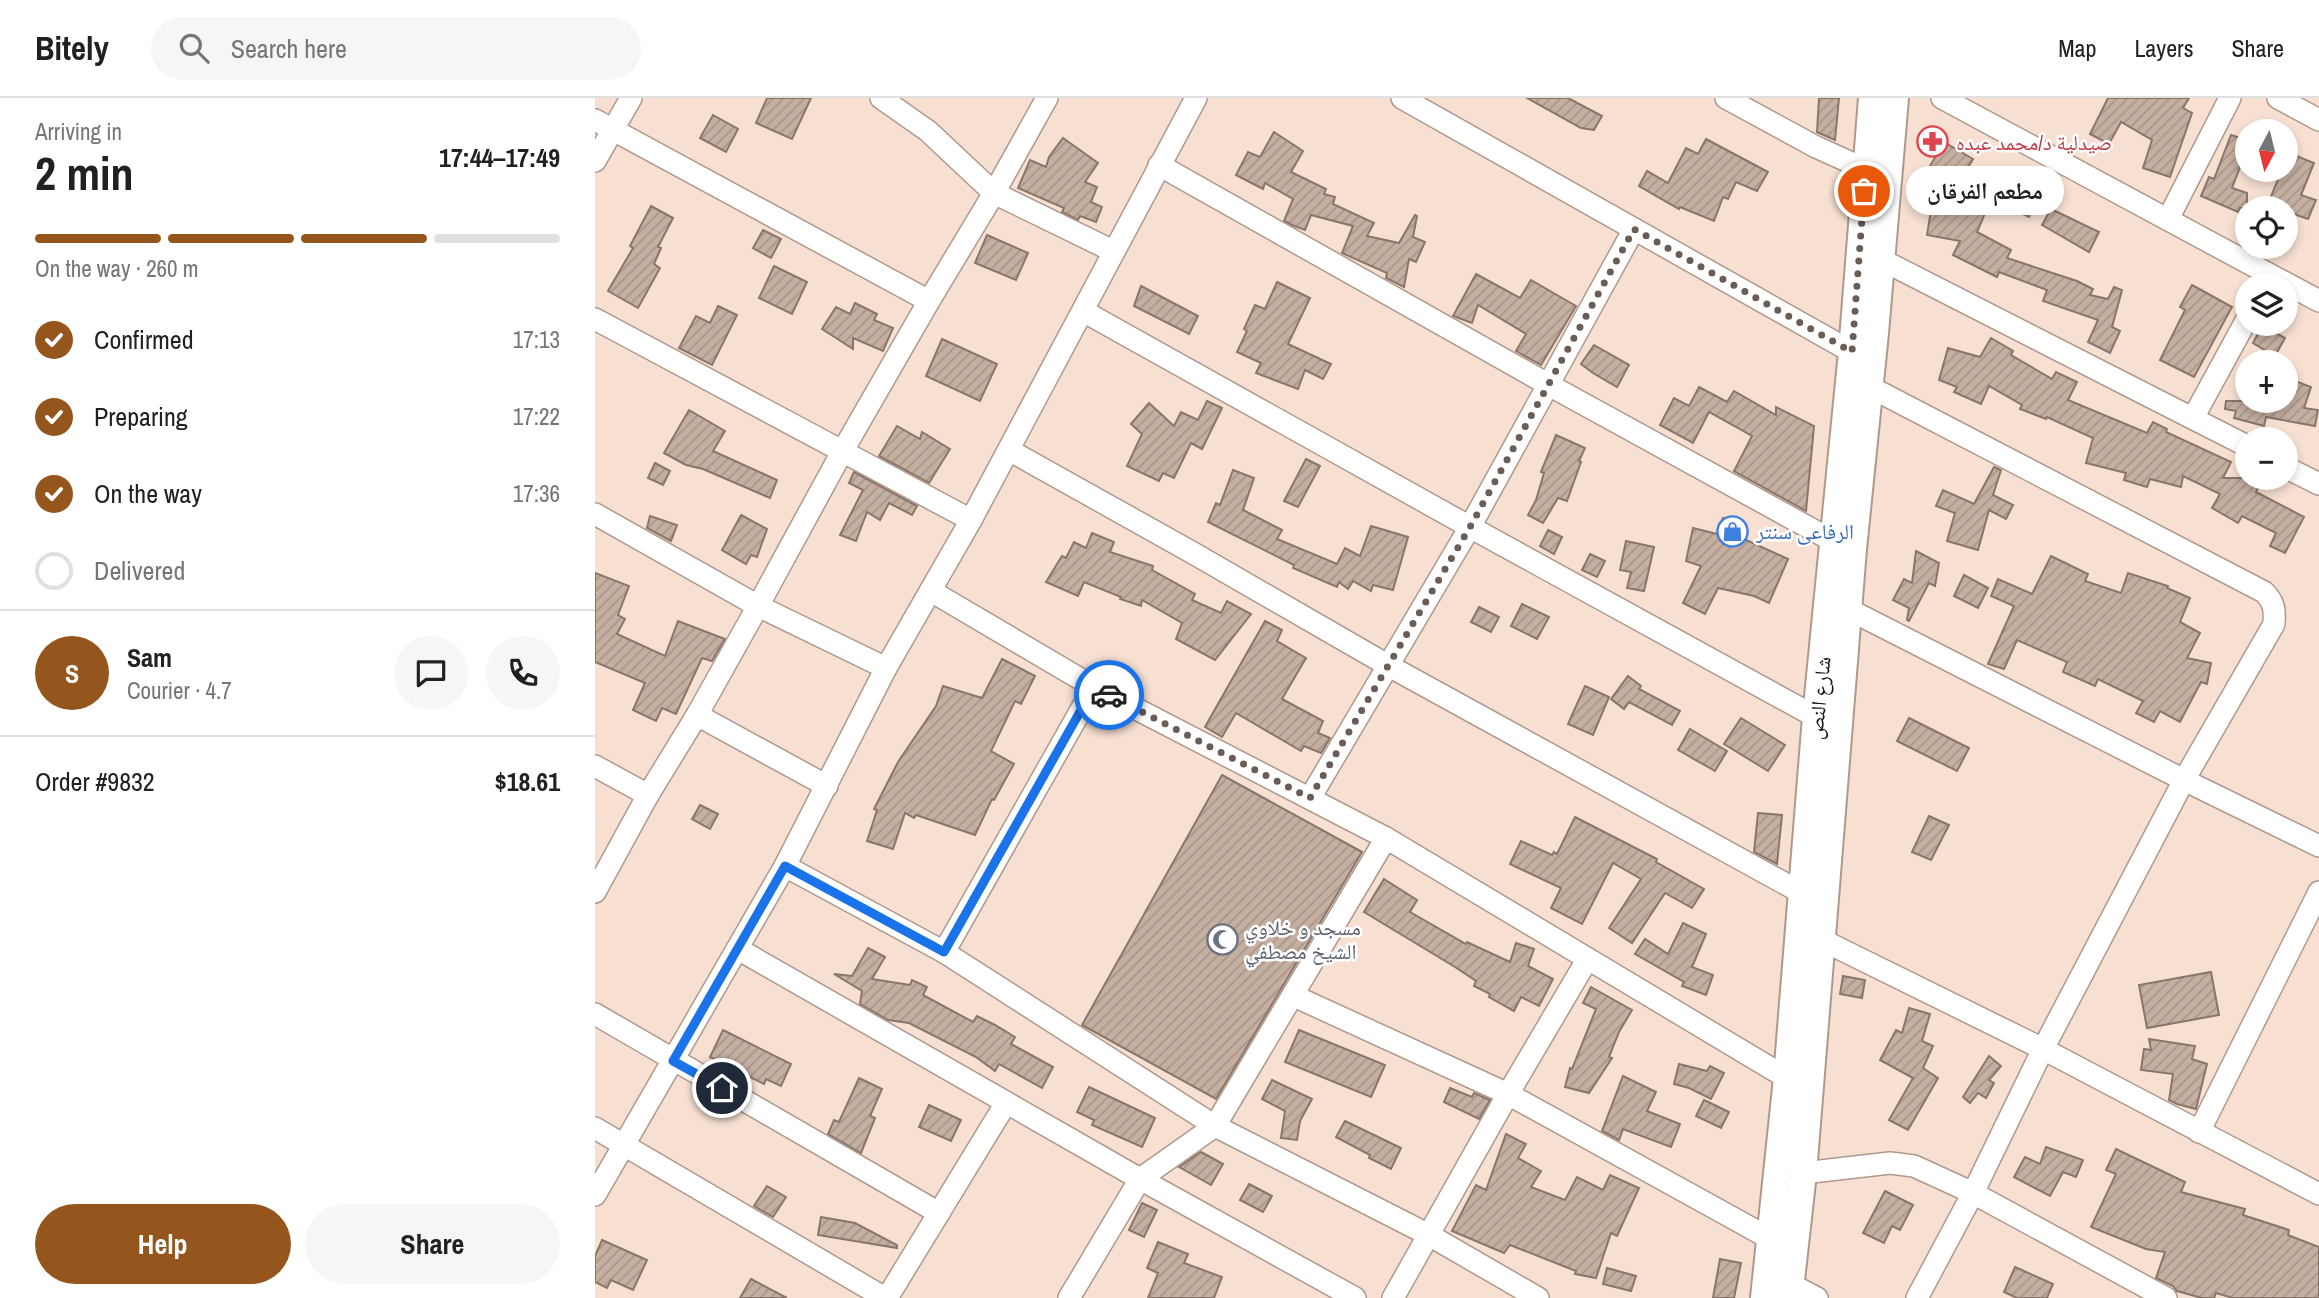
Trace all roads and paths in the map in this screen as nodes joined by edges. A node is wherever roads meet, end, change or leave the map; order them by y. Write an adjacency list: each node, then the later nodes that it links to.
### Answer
1 (631, 98): 13 (street)
2 (881, 98): 17 (street)
3 (1047, 98): 17 (street)
4 (1196, 98): 15 (street)
5 (1402, 98): 19 (street)
6 (1726, 98): 16 (street)
7 (1872, 98): 16 (main road, شارع النص)
8 (1895, 98): 21 (main road, شارع النص)
9 (1942, 98): 18 (street)
10 (2230, 98): 18 (street)
11 (2278, 98): 12 (street)
12 (2319, 120)
13 (604, 126): 14 (street); 25 (street)
14 (595, 160)
15 (1159, 165): 20 (street); 30 (street)
16 (1865, 169): 29 (main road, شارع النص)
17 (994, 193): 20 (street); 25 (street)
18 (2168, 219): 22 (street)
19 (1634, 229): 29 (street); 30 (street)
20 (1113, 251): 26 (street)
21 (1882, 260): 31 (main road, شارع النص); 32 (street)
22 (2257, 273)
23 (2298, 292): 24 (street)
24 (2319, 300)
25 (929, 301): 35 (street)
26 (1083, 311): 34 (street); 40 (street)
27 (595, 319): 35 (street)
28 (2238, 336): 32 (street)
29 (1852, 352): 41 (main road, شارع النص)
30 (1549, 385): 40 (street); 41 (street)
31 (1870, 387): 43 (main road, شارع النص); 51 (street)
32 (2193, 418): 33 (street)
33 (2235, 440)
34 (1009, 450): 39 (street); 45 (street)
35 (842, 452): 39 (street); 44 (street)
36 (2298, 474): 37 (street)
37 (2319, 484)
38 (595, 514): 44 (street)
39 (971, 520): 42 (street)
40 (1470, 527): 45 (street); 49 (street)
41 (1835, 542): 43 (main road, شارع النص)
42 (931, 590): 46 (street); 47 (street)
43 (1839, 603): 49 (main road, شارع النص); 51 (street); 61 (main road, شارع النص)
44 (758, 606): 46 (street); 48 (street)
45 (1389, 666): 54 (street); 60 (street)
46 (886, 668): 52 (street)
47 (1094, 687): 54 (street); 63 (street)
48 (697, 715): 52 (street); 53 (street)
49 (1817, 717): 60 (main road, شارع النص)
50 (595, 765): 53 (street)
51 (2184, 780): 56 (street); 67 (street)
52 (827, 786): 57 (street)
53 (648, 795): 58 (street)
54 (1310, 798): 55 (street)
55 (1386, 838): 64 (street); 65 (street)
56 (2319, 846)
57 (785, 866): 62 (street); 63 (street)
58 (595, 892)
59 (2319, 892): 74 (street)
60 (1802, 893): 69 (main road, شارع النص)
61 (1820, 939): 67 (street); 76 (main road, شارع النص)
62 (738, 949): 68 (street); 71 (street)
63 (944, 952): 72 (street)
64 (1587, 960): 69 (street); 70 (street)
65 (1294, 996): 70 (street); 72 (street)
66 (595, 1014): 68 (street)
67 (2043, 1049): 74 (street); 78 (street)
68 (673, 1061): 75 (street); 81 (street)
69 (1787, 1078): 83 (main road, شارع النص)
70 (1508, 1094): 82 (street); 83 (street)
71 (1006, 1103): 77 (street); 81 (street)
72 (1215, 1126): 77 (street); 82 (street)
73 (595, 1128): 75 (street)
74 (2199, 1132): 79 (street)
75 (623, 1145): 80 (street); 86 (street)
76 (1803, 1173): 78 (street); 84 (main road, شارع النص)
77 (1140, 1179): 85 (street); 87 (street)
78 (1973, 1193): 92 (street); 93 (street)
79 (2319, 1194)
80 (595, 1195)
81 (939, 1213): 86 (street)
82 (1429, 1236): 88 (street); 89 (street)
83 (1769, 1238): 90 (main road, شارع النص)
84 (1789, 1291): 91 (street)
85 (1074, 1296)
86 (886, 1298)
87 (1355, 1298)
88 (1394, 1298)
89 (1538, 1298)
90 (1764, 1298)
91 (1817, 1298)
92 (1917, 1298)
93 (2166, 1298)

